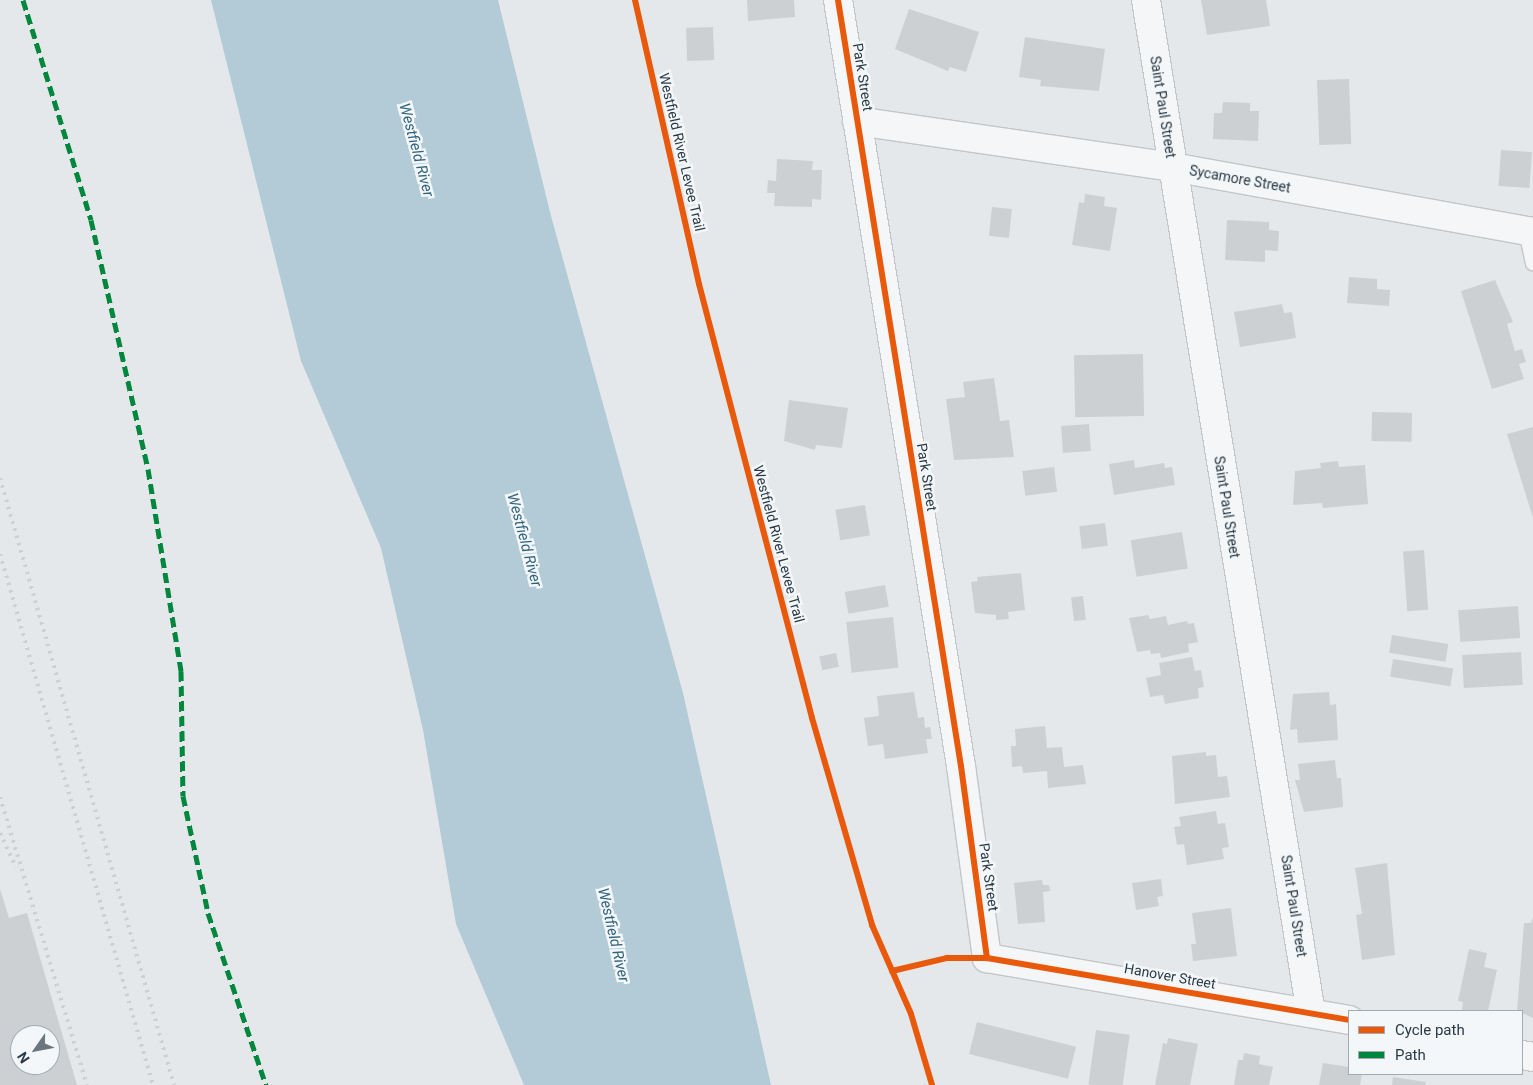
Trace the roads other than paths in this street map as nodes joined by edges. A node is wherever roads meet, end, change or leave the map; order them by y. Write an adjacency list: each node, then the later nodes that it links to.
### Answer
1 (838, 0): 3 (street, Park Street)
2 (1146, 0): 4 (street, Saint Paul Street)
3 (857, 121): 4 (street, Sycamore Street); 7 (street, Park Street)
4 (1172, 167): 5 (street, Sycamore Street); 8 (street, Saint Paul Street)
5 (1529, 232): 6 (lane)
6 (1533, 263)
7 (987, 958): 8 (street, Hanover Street)
8 (1311, 1013): 9 (street, Hanover Street)
9 (1348, 1020)

